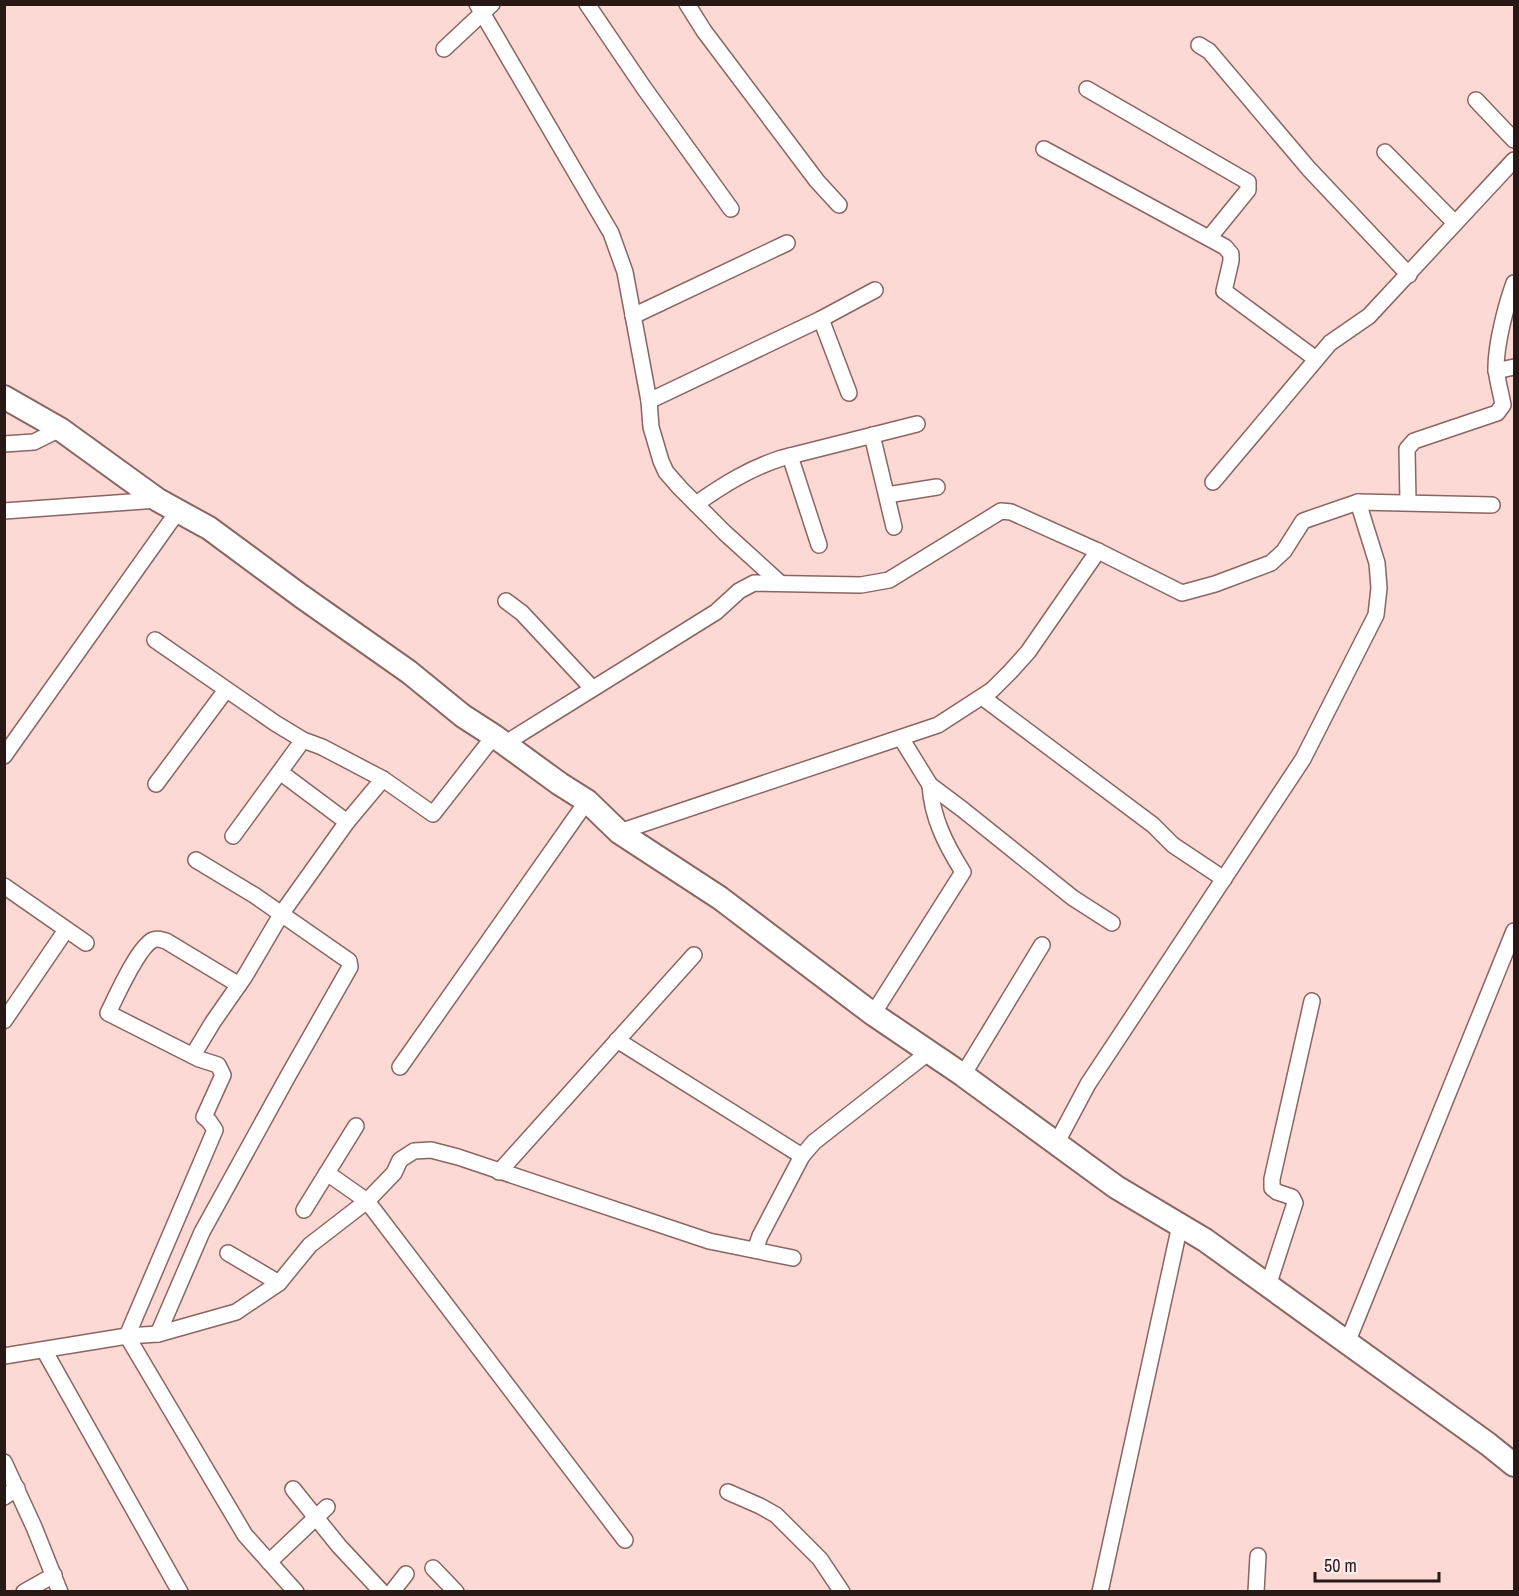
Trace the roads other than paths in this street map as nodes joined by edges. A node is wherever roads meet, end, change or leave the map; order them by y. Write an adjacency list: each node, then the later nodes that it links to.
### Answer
1 (587, 4): 13 (street)
2 (687, 4): 12 (street)
3 (484, 7): 5 (street); 20 (street)
4 (1199, 45): 17 (street)
5 (444, 49)
6 (1087, 89): 15 (street)
7 (1476, 100): 8 (street)
8 (1515, 140)
9 (1044, 149): 15 (street)
10 (1385, 152): 14 (street)
11 (1515, 160): 14 (street)
12 (839, 205)
13 (731, 209)
14 (1455, 223): 17 (street)
15 (1209, 238): 22 (street)
16 (787, 243): 20 (street)
17 (1409, 274): 22 (street)
18 (1515, 283): 24 (street)
19 (875, 290): 21 (street)
20 (633, 316): 27 (street)
21 (821, 319): 25 (street); 27 (street)
22 (1316, 359): 33 (street)
23 (1515, 367): 24 (street)
24 (1496, 371): 37 (street)
25 (849, 393)
26 (4, 397): 29 (street)
27 (649, 401): 38 (street)
28 (917, 424): 30 (street)
29 (60, 429): 31 (street); 39 (street)
30 (872, 435): 32 (street); 35 (street)
31 (4, 444)
32 (790, 456): 38 (street); 43 (street)
33 (1213, 482)
34 (937, 487): 35 (street)
35 (887, 495): 42 (street)
36 (1358, 502): 37 (street); 44 (street); 64 (street)
37 (1408, 502): 40 (street)
38 (696, 504): 45 (street)
39 (168, 505): 41 (street); 53 (street); 54 (street)
40 (1492, 505)
41 (4, 512)
42 (894, 527)
43 (819, 545)
44 (1098, 551): 45 (street); 50 (street)
45 (780, 583): 48 (street)
46 (507, 601): 48 (street)
47 (154, 640): 49 (street)
48 (592, 688): 53 (street)
49 (226, 690): 52 (street); 57 (street)
50 (982, 697): 51 (street); 64 (street)
51 (901, 738): 58 (street); 61 (street)
52 (303, 740): 55 (street); 56 (street)
53 (499, 740): 56 (street); 59 (street)
54 (4, 756)
55 (279, 772): 60 (street); 62 (street)
56 (383, 779): 60 (street)
57 (156, 784)
58 (930, 785): 67 (street); 75 (street)
59 (587, 801): 61 (street); 80 (street)
60 (347, 822): 66 (street)
61 (619, 832): 75 (street)
62 (233, 836)
63 (196, 860): 66 (street)
64 (1224, 879): 83 (street)
65 (4, 886): 68 (street)
66 (282, 913): 73 (street); 95 (street)
67 (1112, 923)
68 (66, 930): 70 (street); 76 (street)
69 (1515, 931): 97 (street)
70 (86, 943)
71 (1042, 945): 81 (street)
72 (694, 955): 77 (street)
73 (239, 985): 79 (street); 79 (street)
74 (1311, 1001): 94 (street)
75 (873, 1014): 78 (street)
76 (4, 1020)
77 (617, 1040): 84 (street); 85 (street)
78 (929, 1052): 81 (street); 84 (street)
79 (193, 1055): 96 (street)
80 (400, 1067)
81 (963, 1075): 83 (street)
82 (356, 1126): 86 (street)
83 (1056, 1144): 89 (street)
84 (802, 1156): 90 (street)
85 (499, 1172): 87 (street); 90 (street)
86 (327, 1173): 87 (street); 88 (street)
87 (367, 1201): 93 (street); 107 (street)
88 (304, 1210)
89 (1180, 1225): 94 (street); 121 (street)
90 (755, 1250): 92 (street)
91 (228, 1253): 93 (street)
92 (793, 1258)
93 (279, 1283): 95 (street)
94 (1268, 1286): 97 (street)
95 (158, 1334): 96 (street)
96 (127, 1336): 98 (street); 109 (street)
97 (1347, 1343): 101 (street)
98 (44, 1350): 99 (street); 115 (street)
99 (4, 1356)
100 (4, 1462): 104 (street)
101 (1515, 1465)
102 (293, 1489): 106 (street)
103 (728, 1492): 120 (street)
104 (11, 1493): 112 (street)
105 (327, 1507): 106 (street)
106 (315, 1518): 109 (street); 117 (street)
107 (625, 1540)
108 (1258, 1556): 122 (street)
109 (269, 1562): 116 (street)
110 (432, 1568): 119 (street)
111 (406, 1574): 118 (street)
112 (54, 1575): 113 (street); 114 (street)
113 (24, 1592)
114 (60, 1592)
115 (180, 1592)
116 (296, 1592)
117 (382, 1592)
118 (392, 1592)
119 (456, 1592)
120 (842, 1592)
121 (1100, 1592)
122 (1256, 1592)

